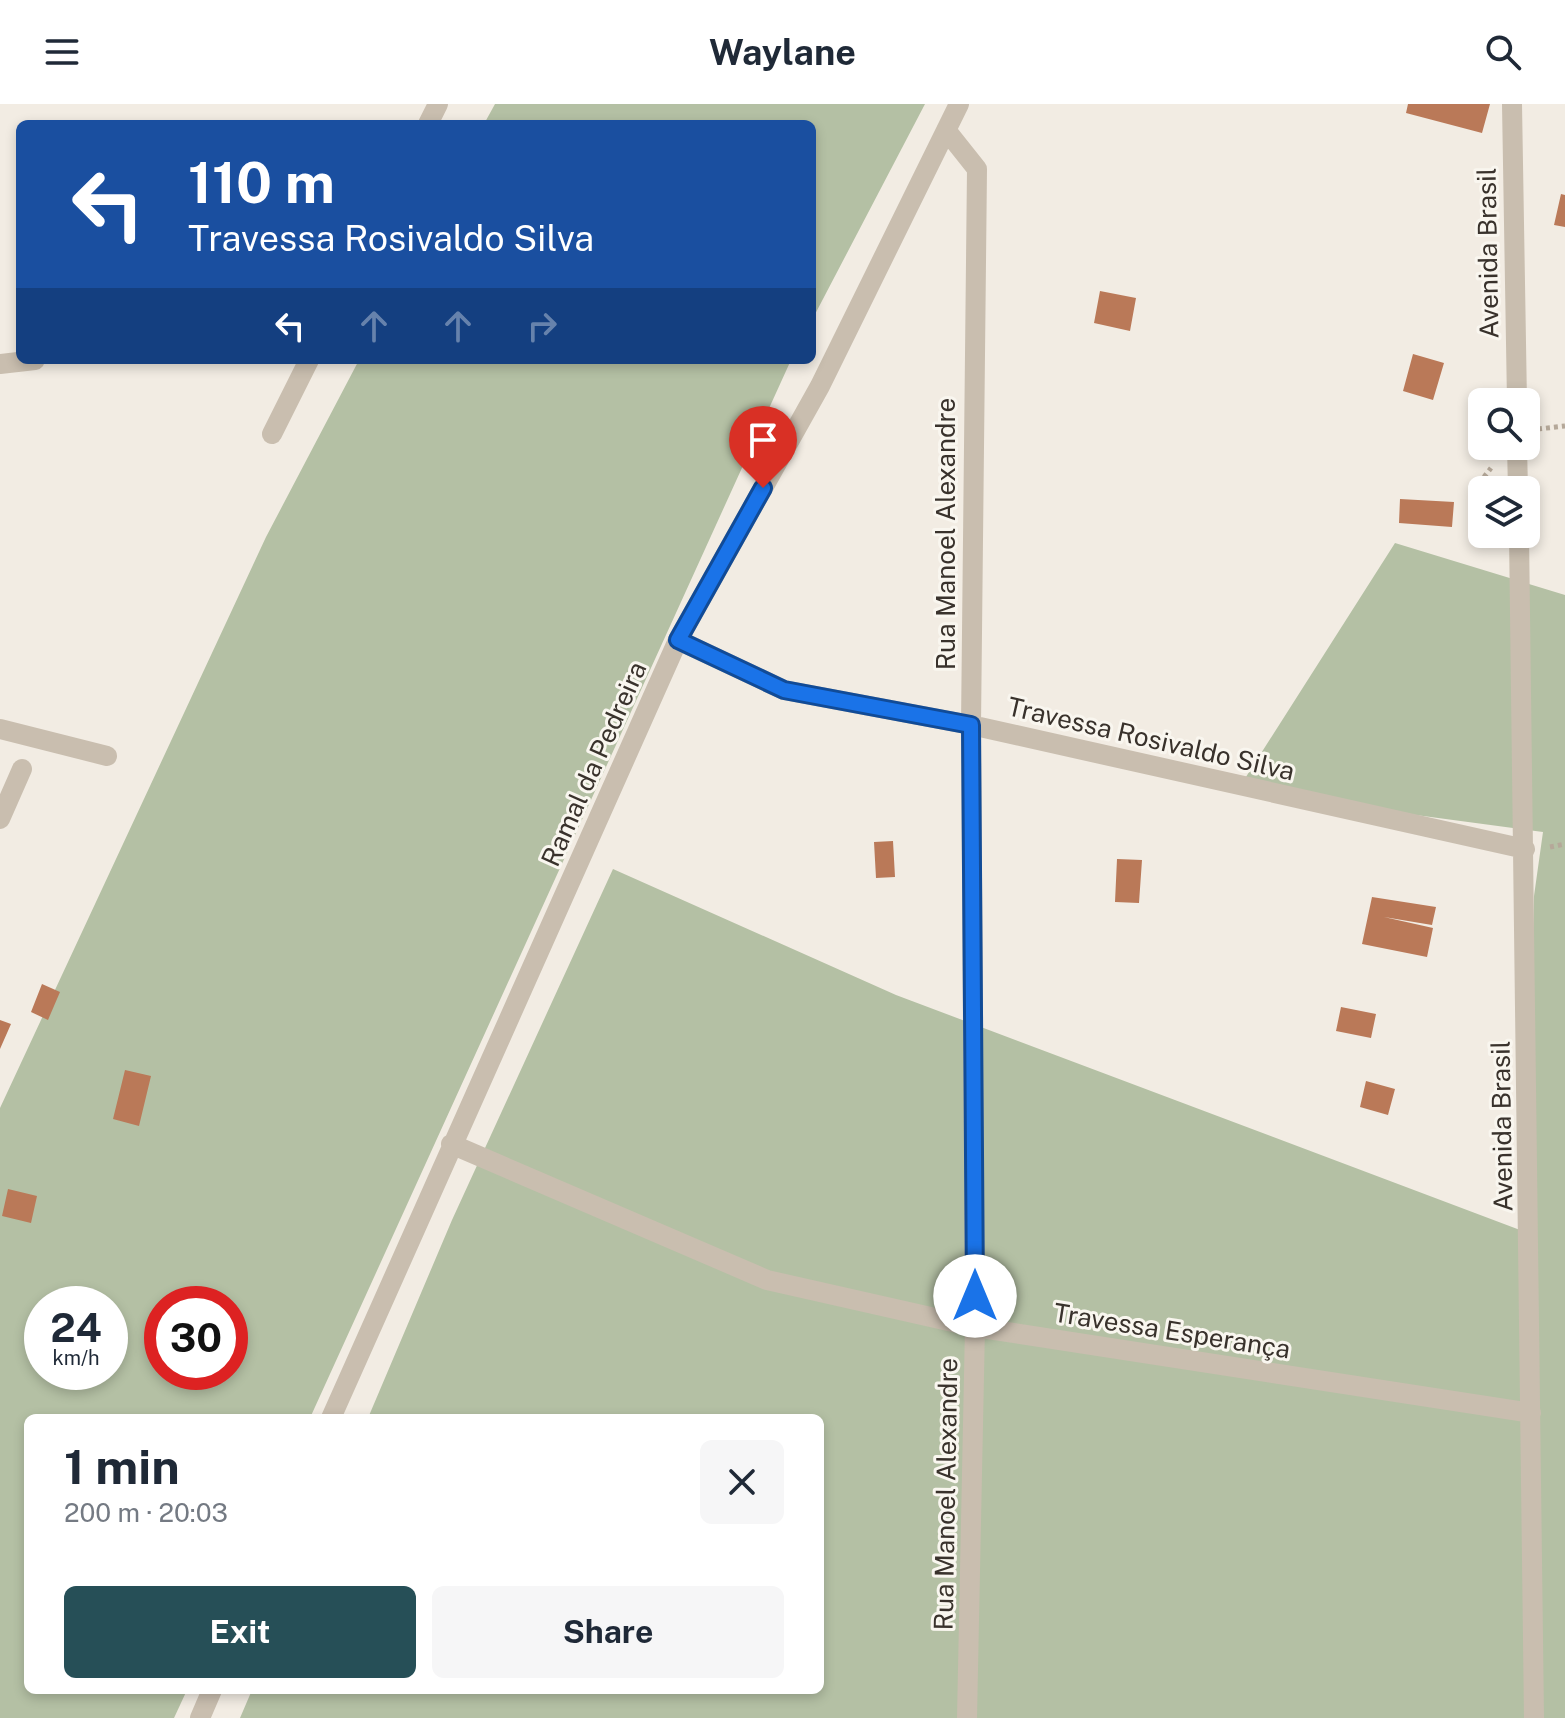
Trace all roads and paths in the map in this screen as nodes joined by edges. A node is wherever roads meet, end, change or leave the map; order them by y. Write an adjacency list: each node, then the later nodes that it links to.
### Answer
1 (959, 104): 3 (street, Ramal da Pedreira)
2 (1512, 104): 5 (street, Avenida Brasil)
3 (946, 130): 10 (street, Ramal da Pedreira); 11 (street, Rua Manoel Alexandre)
4 (307, 364): 8 (street)
5 (1517, 388)
6 (1565, 426): 7 (path)
7 (1540, 433)
8 (272, 434)
9 (1519, 548): 16 (street, Avenida Brasil)
10 (678, 640): 11 (street, Travessa Rosivaldo Silva); 17 (street, Ramal da Pedreira)
11 (971, 725): 16 (street, Travessa Rosivaldo Silva); 18 (street, Rua Manoel Alexandre)
12 (0, 729): 13 (street)
13 (107, 756)
14 (22, 769): 15 (street)
15 (0, 819)
16 (1525, 849): 19 (street, Avenida Brasil)
17 (451, 1144): 18 (street, Travessa Esperança); 20 (street, Ramal da Pedreira)
18 (975, 1327): 19 (street, Travessa Esperança); 23 (street, Rua Manoel Alexandre)
19 (1531, 1413): 24 (street, Avenida Brasil)
20 (333, 1414)
21 (210, 1694): 22 (street)
22 (200, 1718)
23 (967, 1718)
24 (1534, 1718)

